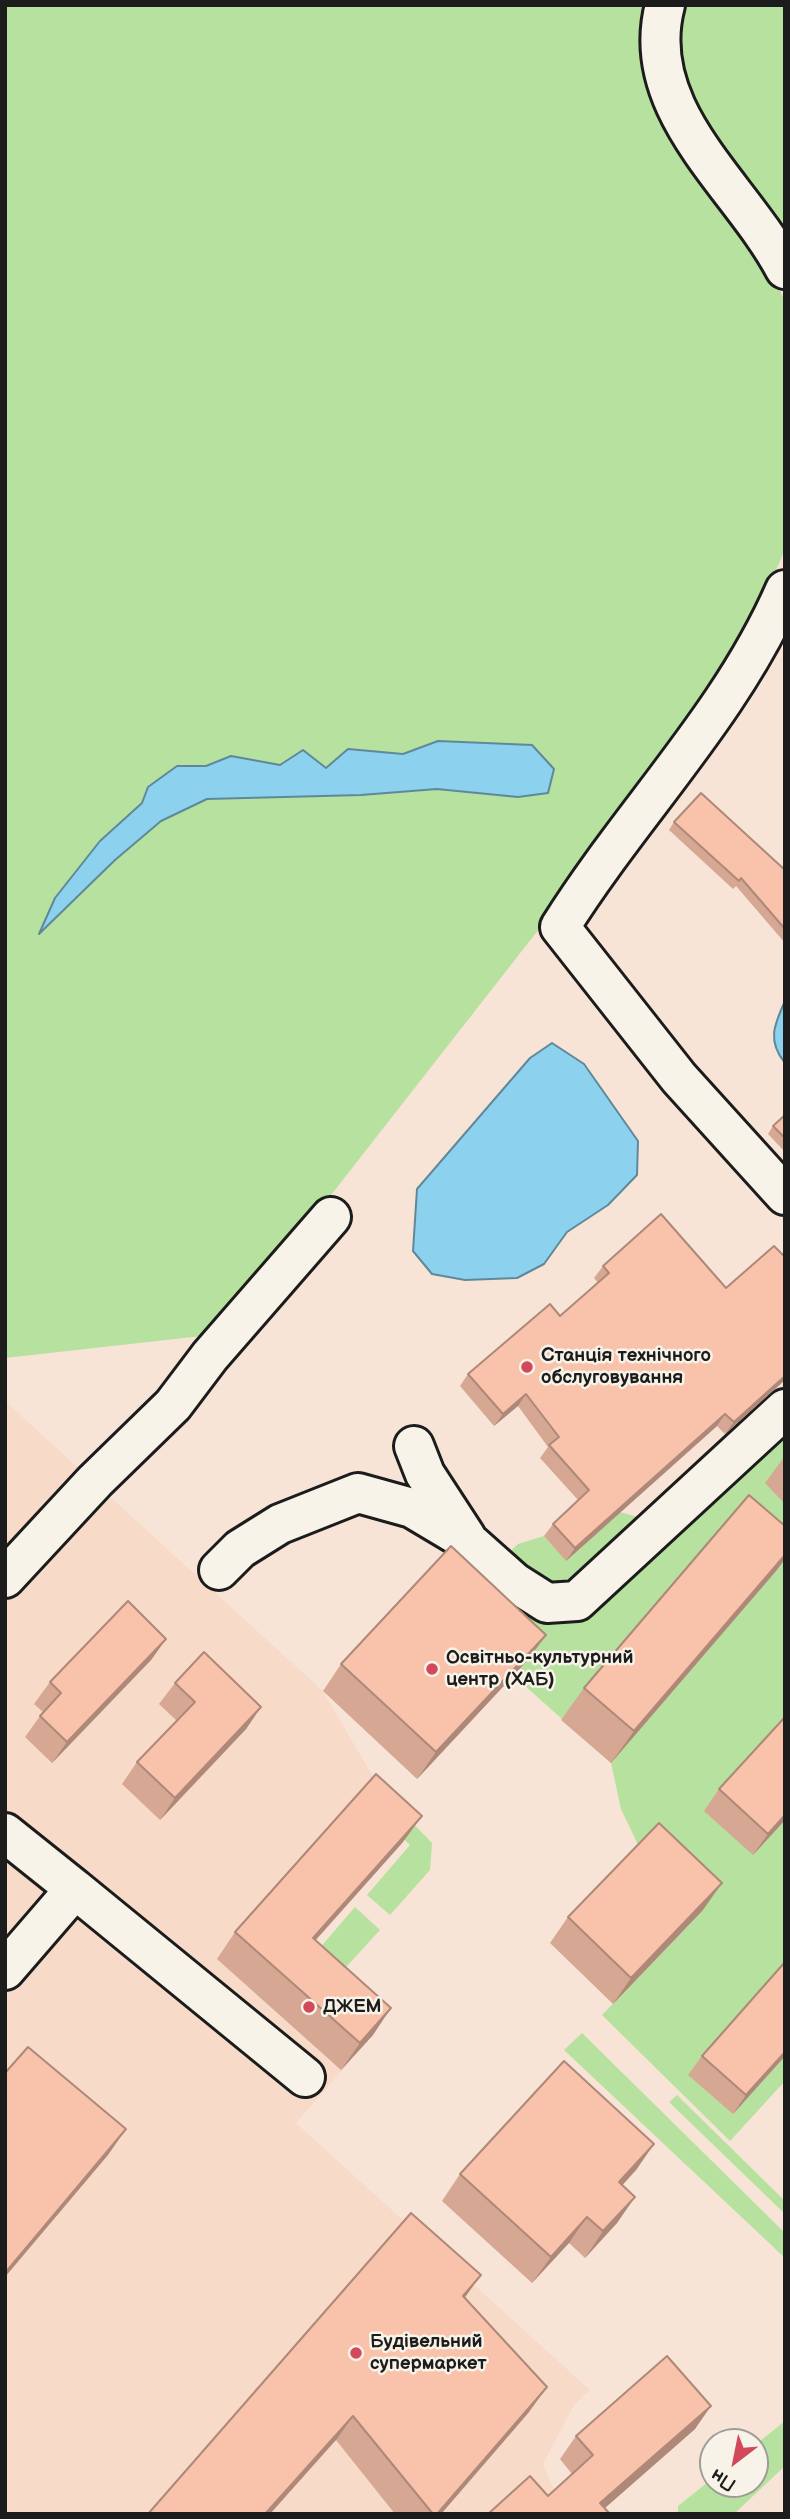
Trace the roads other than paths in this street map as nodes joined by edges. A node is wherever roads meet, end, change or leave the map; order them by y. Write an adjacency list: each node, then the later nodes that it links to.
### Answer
1 (665, 5): 2 (street)
2 (785, 269)
3 (785, 590): 4 (street)
4 (785, 1195)
5 (331, 1217): 10 (street)
6 (785, 1409): 8 (street)
7 (414, 1446): 8 (street)
8 (469, 1542): 9 (street)
9 (219, 1570)
10 (5, 1578)
11 (5, 1833): 12 (street)
12 (75, 1889): 13 (street); 14 (street)
13 (5, 1970)
14 (305, 2077)

